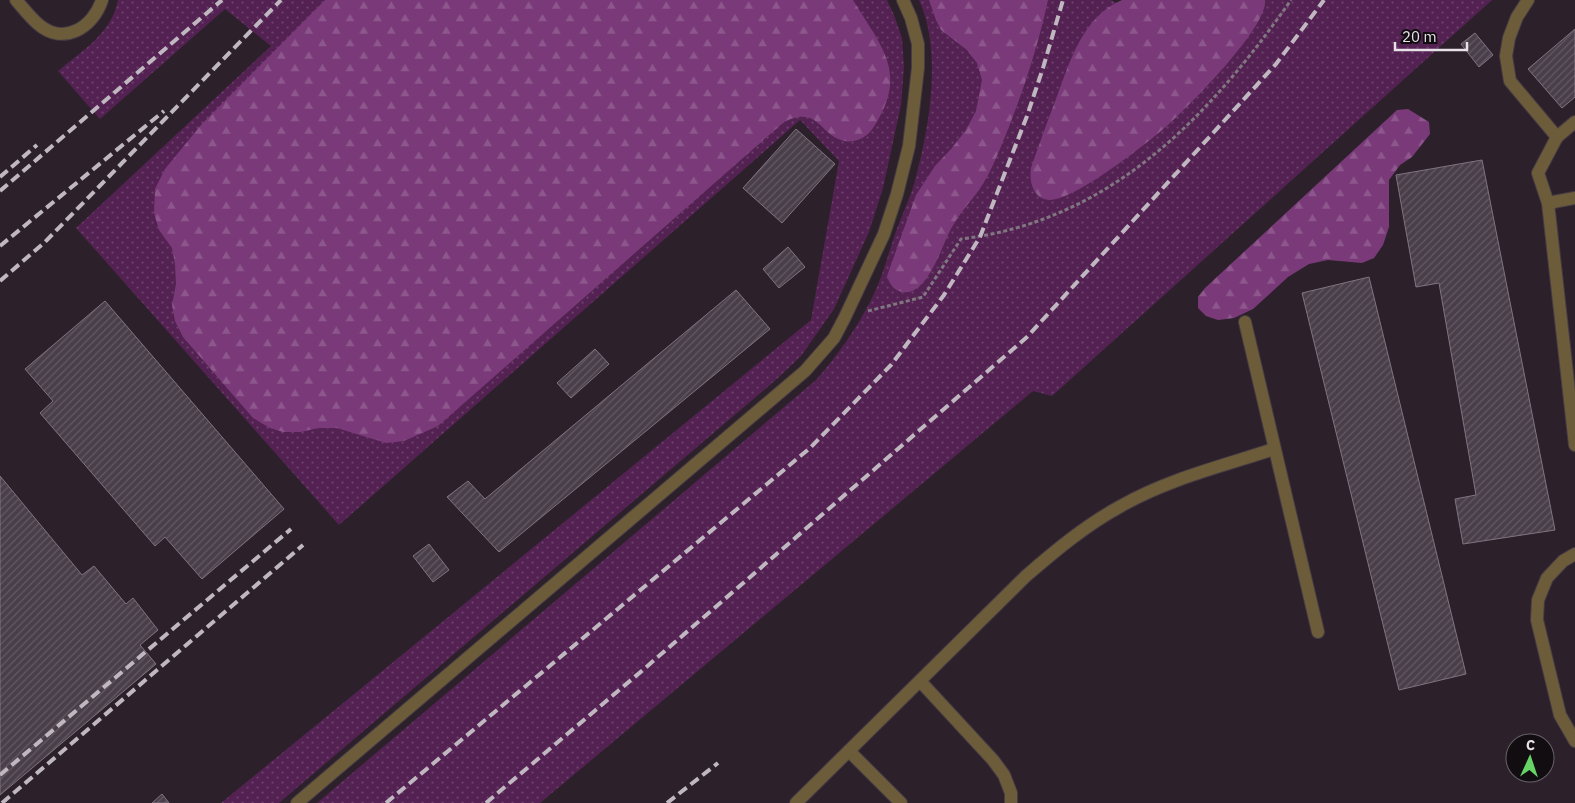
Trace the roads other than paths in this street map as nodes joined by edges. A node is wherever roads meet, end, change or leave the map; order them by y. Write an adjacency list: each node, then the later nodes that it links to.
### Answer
1 (16, 0): 2 (street)
2 (102, 0)
3 (903, 0): 17 (street)
4 (1528, 0): 6 (street)
5 (1575, 122): 6 (street)
6 (1557, 137): 8 (street)
7 (1575, 198): 8 (street)
8 (1548, 203): 10 (street)
9 (1245, 322): 11 (street)
10 (1575, 446)
11 (1274, 449): 13 (street); 14 (street)
12 (1575, 554): 15 (street)
13 (1318, 632)
14 (920, 681): 16 (street); 20 (street)
15 (1575, 741)
16 (849, 751): 18 (street); 19 (street)
17 (297, 803)
18 (796, 803)
19 (901, 803)
20 (1011, 803)

